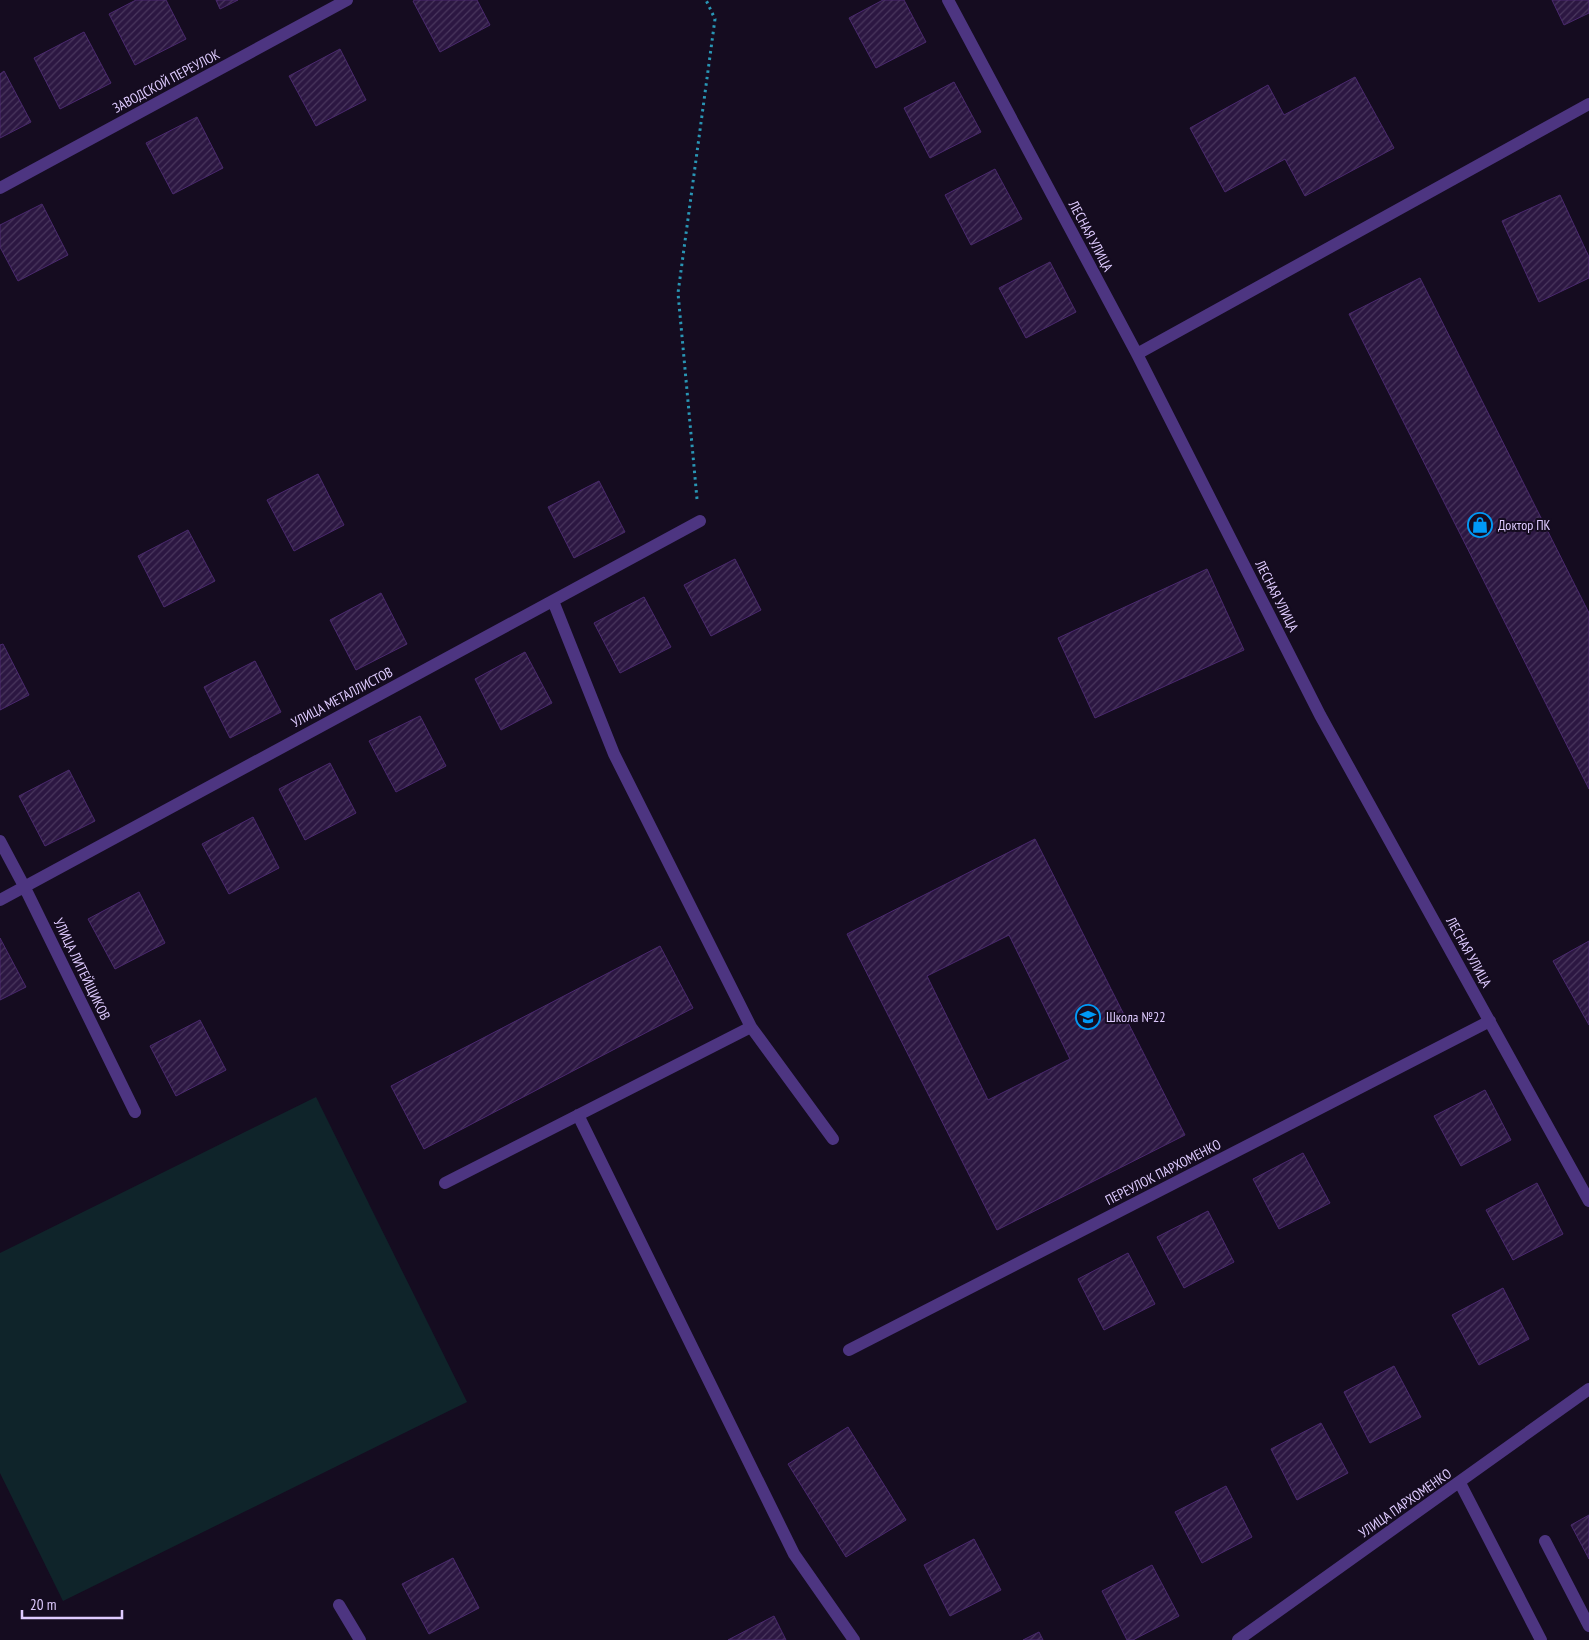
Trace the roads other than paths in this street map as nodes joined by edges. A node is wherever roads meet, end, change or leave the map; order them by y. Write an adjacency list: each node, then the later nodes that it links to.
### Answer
1 (347, 0): 4 (street, ЗАВОДСКОЙ ПЕРЕУЛОК)
2 (948, 0): 5 (street, ЛЕСНАЯ УЛИЦА)
3 (1589, 104): 5 (street)
4 (0, 188)
5 (1137, 354): 11 (street, ЛЕСНАЯ УЛИЦА)
6 (700, 521): 7 (street, УЛИЦА МЕТАЛЛИСТОВ)
7 (552, 600): 9 (street, УЛИЦА МЕТАЛЛИСТОВ); 12 (street)
8 (0, 841): 9 (street, УЛИЦА ЛИТЕЙЩИКОВ)
9 (24, 886): 10 (street, УЛИЦА МЕТАЛЛИСТОВ); 13 (street, УЛИЦА ЛИТЕЙЩИКОВ)
10 (0, 900)
11 (1490, 1021): 17 (street, ЛЕСНАЯ УЛИЦА); 18 (street, ПЕРЕУЛОК ПАРХОМЕНКО)
12 (751, 1027): 14 (street); 15 (street)
13 (135, 1112)
14 (578, 1115): 16 (street); 25 (street)
15 (833, 1139)
16 (445, 1183)
17 (1589, 1201)
18 (849, 1350)
19 (1589, 1389): 20 (street, УЛИЦА ПАРХОМЕНКО)
20 (1460, 1483): 26 (street, УЛИЦА ПАРХОМЕНКО); 27 (street)
21 (1545, 1540): 23 (street)
22 (339, 1605): 24 (street)
23 (1589, 1626)
24 (360, 1640)
25 (854, 1640)
26 (1238, 1640)
27 (1541, 1640)

